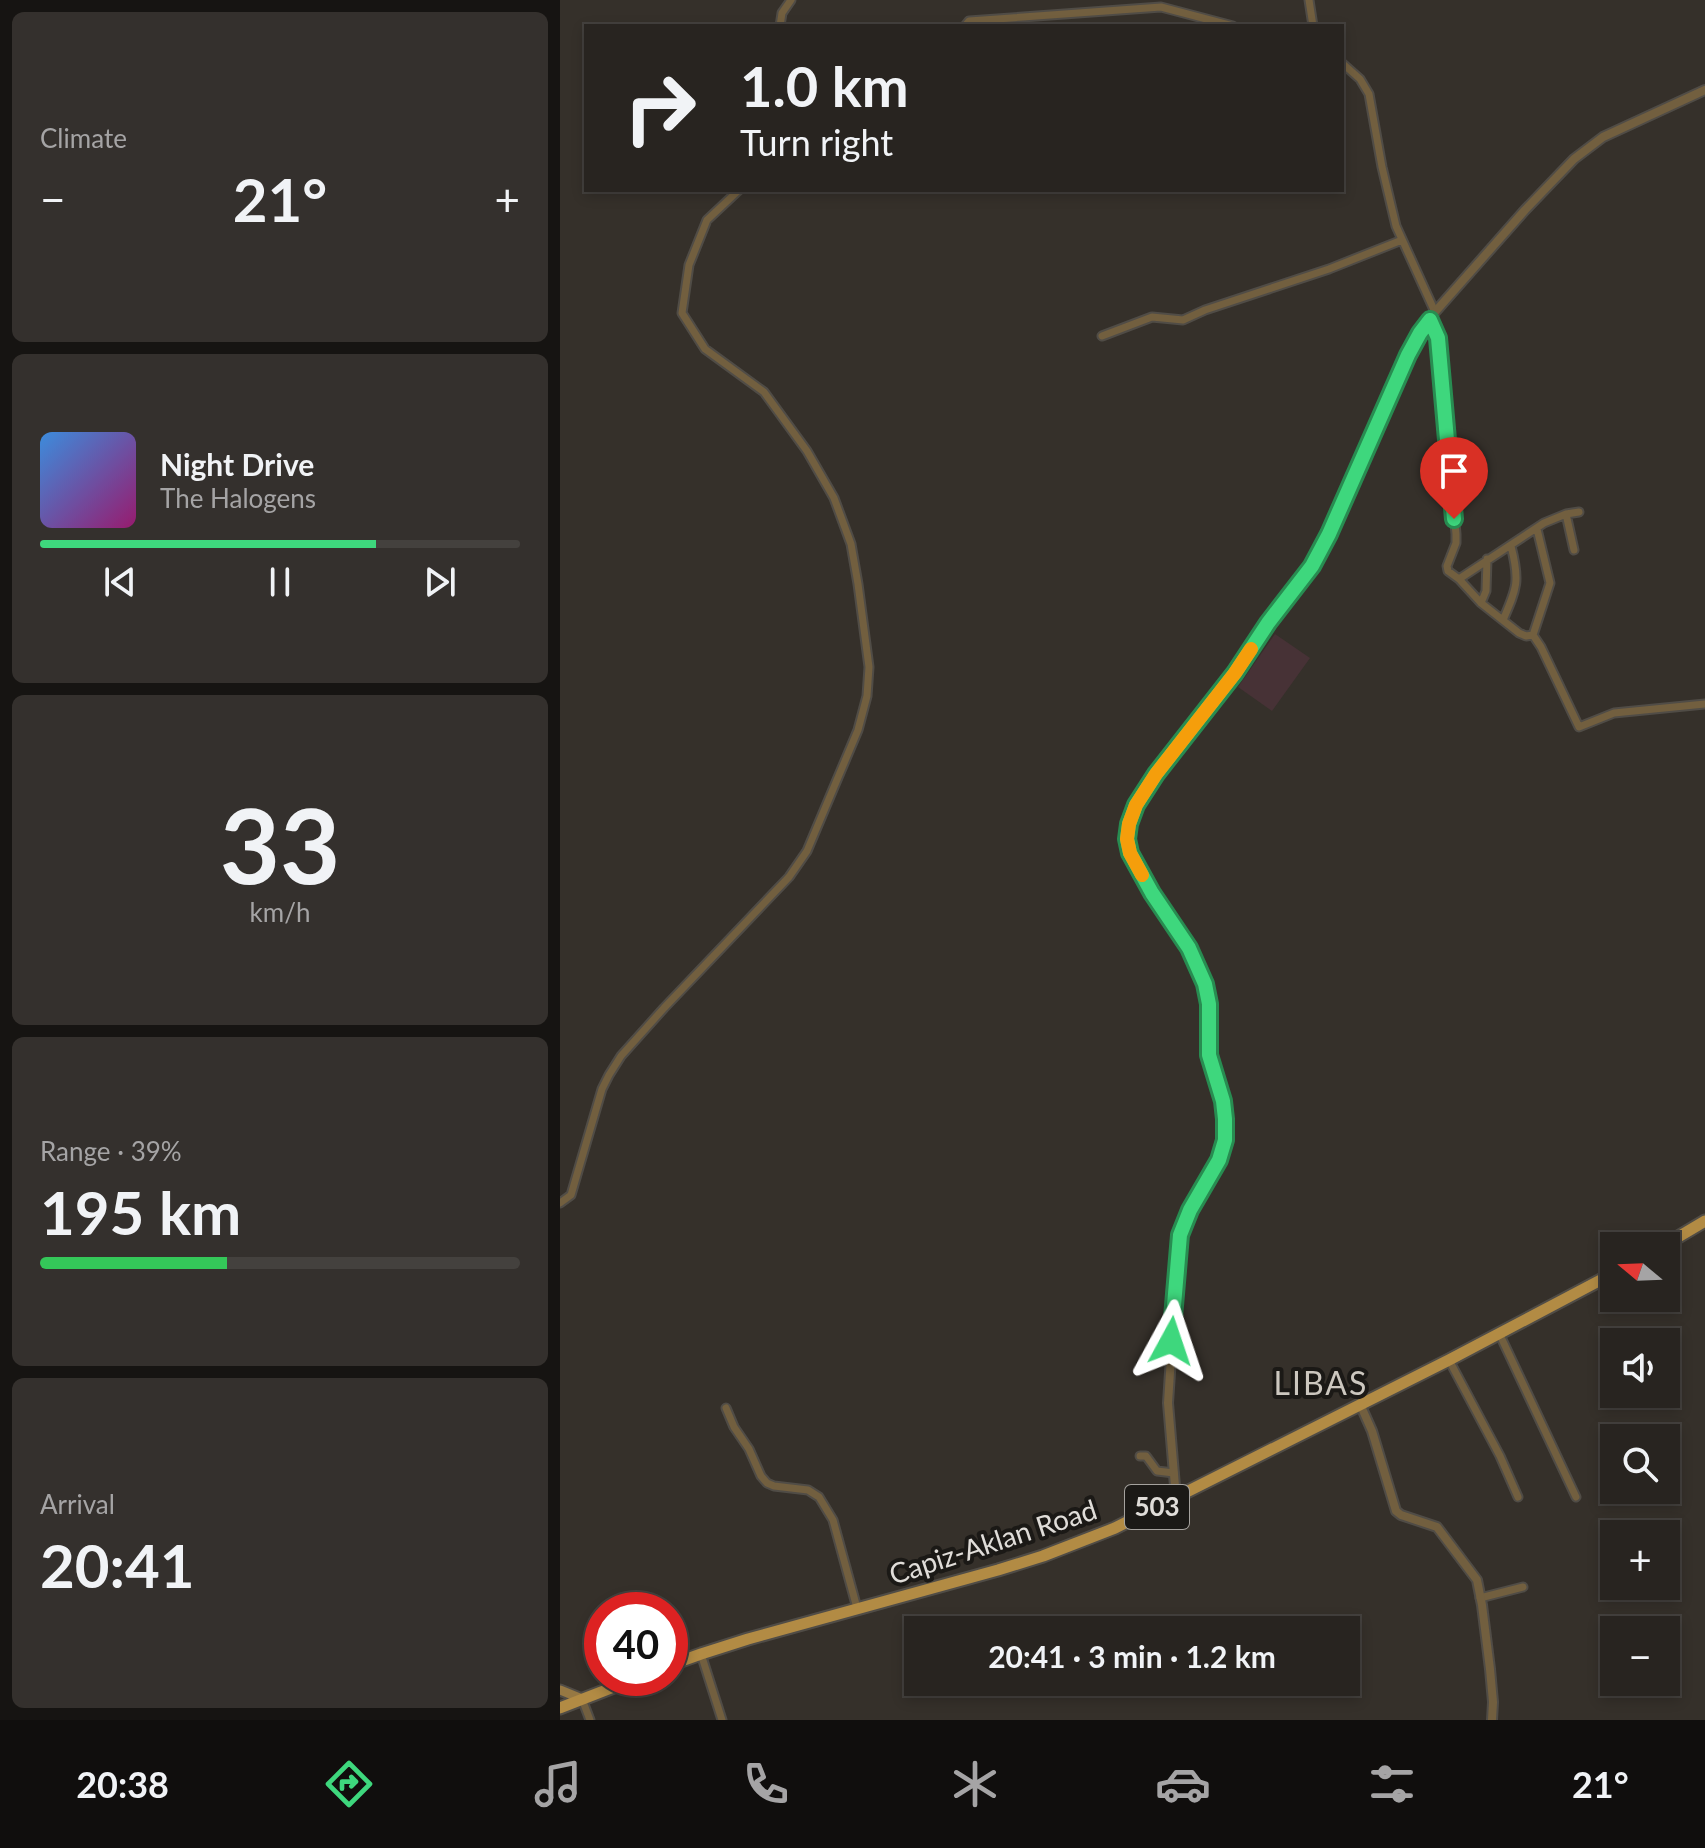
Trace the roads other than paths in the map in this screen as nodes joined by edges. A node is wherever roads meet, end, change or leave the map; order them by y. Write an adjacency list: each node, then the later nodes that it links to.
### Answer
1 (791, 0): 3 (street)
2 (1309, 0): 6 (street)
3 (780, 24)
4 (967, 24): 5 (street)
5 (1225, 24)
6 (1313, 24)
7 (1344, 65): 10 (street)
8 (1705, 90): 11 (street)
9 (737, 192): 24 (street)
10 (1402, 240): 11 (street); 12 (street)
11 (1432, 316): 19 (street); 33 (street)
12 (1102, 336)
13 (1579, 512): 14 (street)
14 (1566, 514): 15 (street); 17 (street)
15 (1537, 529): 16 (street); 22 (street)
16 (1511, 546): 18 (street); 21 (street)
17 (1574, 550)
18 (1487, 559): 19 (street); 20 (street)
19 (1459, 579): 20 (street)
20 (1481, 603): 21 (street)
21 (1503, 620): 22 (street)
22 (1533, 635): 23 (street)
23 (1705, 704)
24 (560, 1203)
25 (1705, 1221): 26 (main road)
26 (1680, 1236)
27 (1600, 1280): 28 (main road, Capiz-Aklan Road / 503)
28 (1499, 1333): 29 (main road, Capiz-Aklan Road / 503); 35 (street)
29 (1449, 1360): 30 (main road, Capiz-Aklan Road / 503); 34 (street)
30 (1360, 1404): 36 (main road, Capiz-Aklan Road / 503); 38 (street)
31 (726, 1408): 39 (street)
32 (1140, 1456): 33 (street)
33 (1174, 1473): 36 (street)
34 (1518, 1497)
35 (1576, 1497)
36 (1176, 1498): 39 (main road, Capiz-Aklan Road / 503)
37 (1523, 1587): 38 (street)
38 (1480, 1598): 48 (street)
39 (857, 1608): 40 (main road, Capiz-Aklan Road / 503)
40 (701, 1654): 41 (main road, Capiz-Aklan Road / 503); 47 (street)
41 (688, 1659)
42 (560, 1690): 44 (main road)
43 (590, 1696): 44 (main road)
44 (582, 1699): 45 (main road); 46 (street)
45 (560, 1708)
46 (590, 1720)
47 (722, 1720)
48 (1492, 1720)

